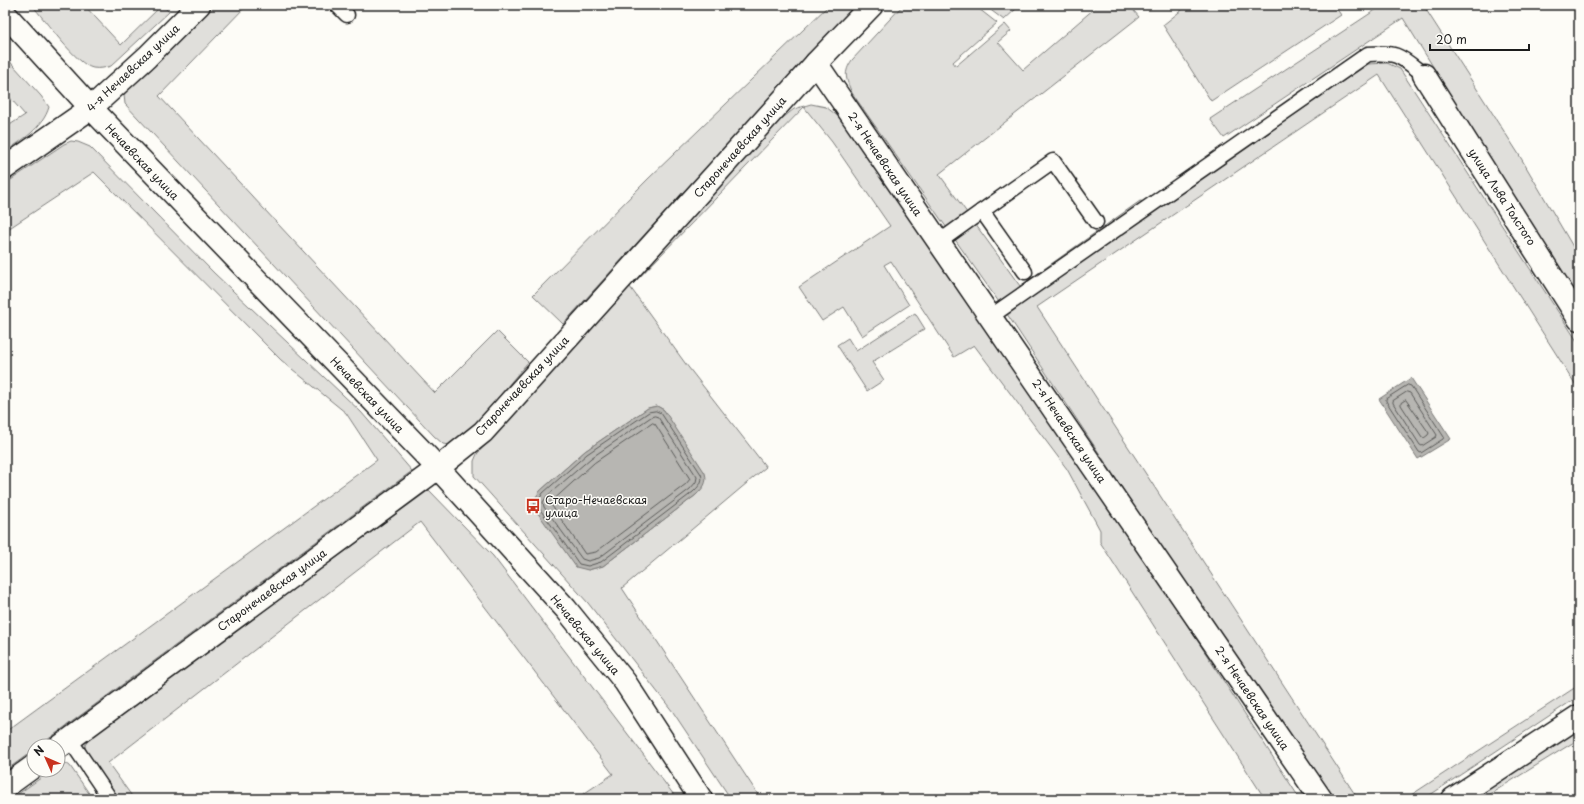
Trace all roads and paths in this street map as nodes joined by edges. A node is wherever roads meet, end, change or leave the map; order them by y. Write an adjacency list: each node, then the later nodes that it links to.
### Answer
1 (199, 5): 8 (street, 4-я Нечаевская улица)
2 (337, 5): 5 (lane)
3 (872, 5): 6 (street, Старонечаевская улица)
4 (5, 14): 8 (street, Нечаевская улица)
5 (347, 15)
6 (816, 63): 12 (street, 2-я Нечаевская улица); 16 (street, Старонечаевская улица)
7 (1424, 75): 14 (lane); 15 (street, улица Льва Толстого)
8 (91, 108): 9 (street, 4-я Нечаевская улица); 16 (street, Нечаевская улица)
9 (5, 168)
10 (982, 211): 11 (lane); 12 (lane); 13 (lane)
11 (1096, 222)
12 (938, 242): 14 (street, 2-я Нечаевская улица)
13 (1025, 272)
14 (990, 317): 24 (street, 2-я Нечаевская улица)
15 (1579, 318)
16 (438, 468): 18 (street, Старонечаевская улица); 23 (street, Нечаевская улица)
17 (1579, 716): 25 (street)
18 (66, 743)
19 (66, 746): 22 (lane)
20 (26, 772): 21 (street)
21 (5, 787)
22 (110, 799)
23 (701, 799)
24 (1321, 799)
25 (1453, 799)

